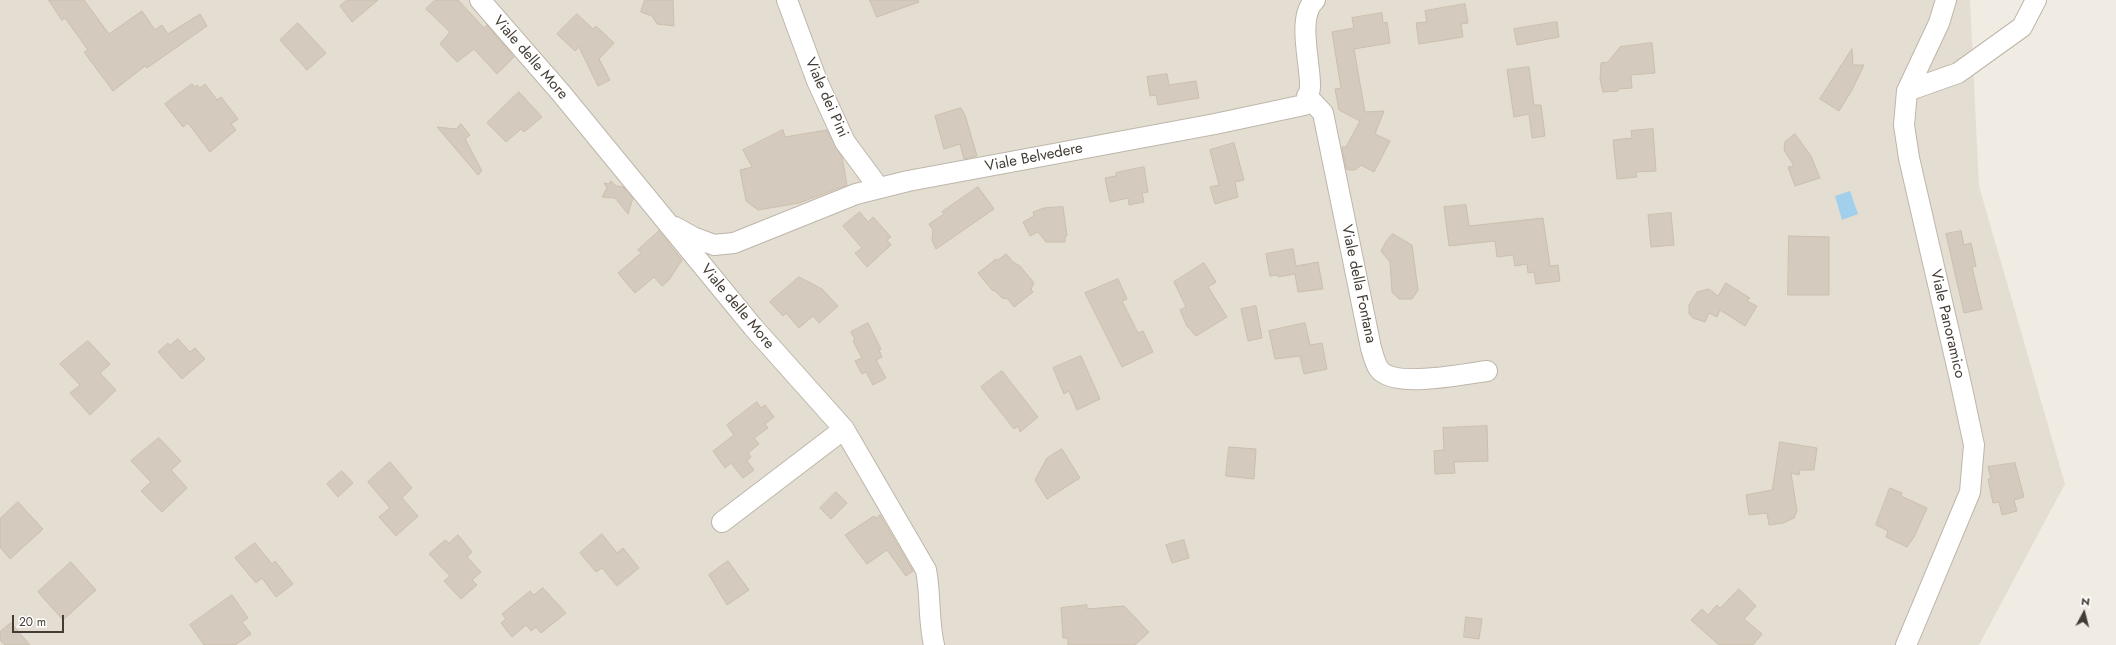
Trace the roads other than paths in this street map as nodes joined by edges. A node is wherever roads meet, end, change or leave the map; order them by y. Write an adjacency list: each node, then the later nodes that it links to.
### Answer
1 (480, 0): 9 (street, Viale delle More)
2 (787, 0): 8 (street, Viale dei Pini)
3 (1946, 0): 6 (street, Viale Panoramico)
4 (2036, 0): 6 (street)
5 (1308, 6): 7 (street)
6 (1907, 91): 14 (street, Viale Panoramico)
7 (1307, 96): 8 (street, Viale Belvedere); 10 (street, Viale della Fontana)
8 (880, 188): 9 (street, Viale Belvedere)
9 (668, 224): 11 (street, Viale delle More)
10 (1486, 371)
11 (844, 429): 12 (street); 13 (street, Viale delle More)
12 (722, 522)
13 (934, 645)
14 (1906, 645)

